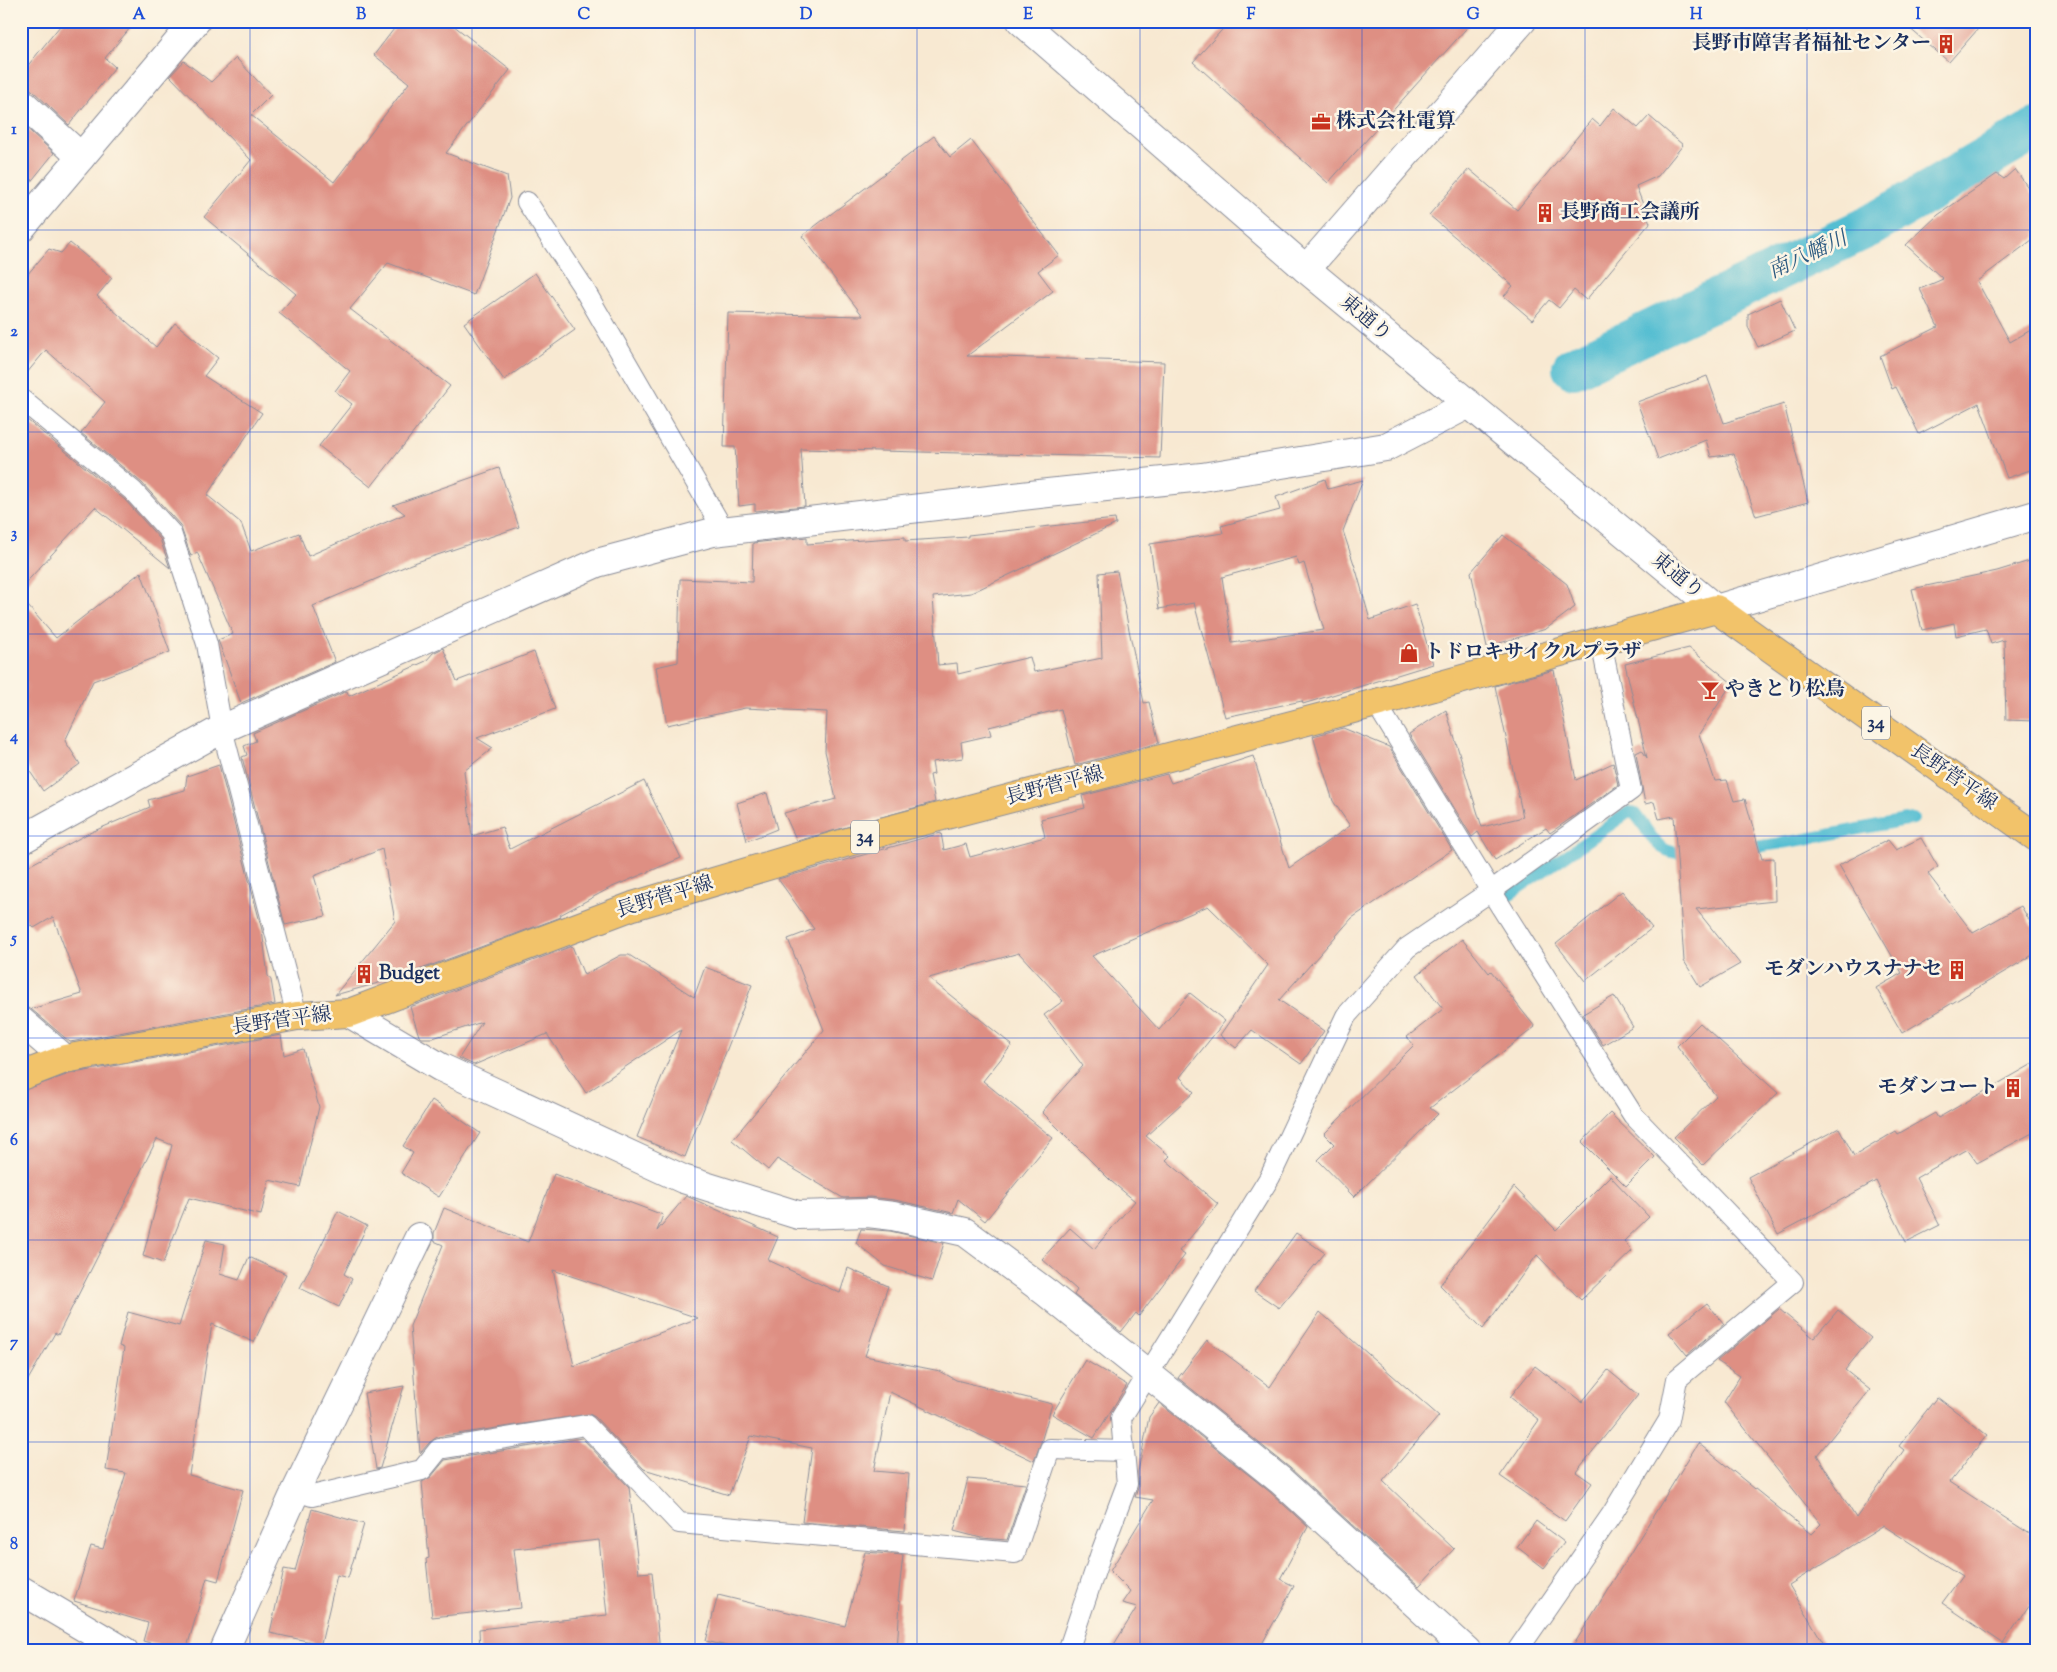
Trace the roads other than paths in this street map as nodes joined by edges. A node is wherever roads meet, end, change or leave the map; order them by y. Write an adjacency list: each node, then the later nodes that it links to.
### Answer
1 (196, 21): 5 (street)
2 (1021, 21): 8 (street, 東通り)
3 (1522, 21): 8 (street)
4 (21, 102): 5 (street)
5 (81, 157): 7 (street)
6 (527, 202): 12 (lane)
7 (21, 228)
8 (1306, 269): 10 (street, 東通り)
9 (21, 399): 16 (lane)
10 (1467, 405): 12 (street); 13 (street, 東通り)
11 (2036, 515): 13 (street)
12 (724, 531): 16 (street)
13 (1716, 609): 14 (main road, 長野菅平線 / 34); 17 (main road, 長野菅平線 / 34)
14 (1601, 642): 15 (main road, 長野菅平線 / 34); 19 (lane)
15 (1376, 703): 19 (lane); 20 (main road, 長野菅平線 / 34)
16 (222, 730): 18 (street); 21 (lane)
17 (2036, 837)
18 (21, 840)
19 (1491, 891): 26 (lane); 34 (lane)
20 (349, 1013): 21 (main road, 長野菅平線 / 34); 26 (street)
21 (297, 1016): 23 (main road, 長野菅平線 / 34)
22 (21, 1021): 23 (street)
23 (65, 1059): 24 (main road, 長野菅平線 / 34)
24 (21, 1076)
25 (419, 1237): 28 (street)
26 (1147, 1374): 27 (lane); 33 (street)
27 (1124, 1451): 28 (lane); 32 (lane)
28 (296, 1491): 31 (street)
29 (21, 1590): 30 (street)
30 (124, 1651)
31 (224, 1651)
32 (1068, 1651)
33 (1467, 1651)
34 (1517, 1651)

